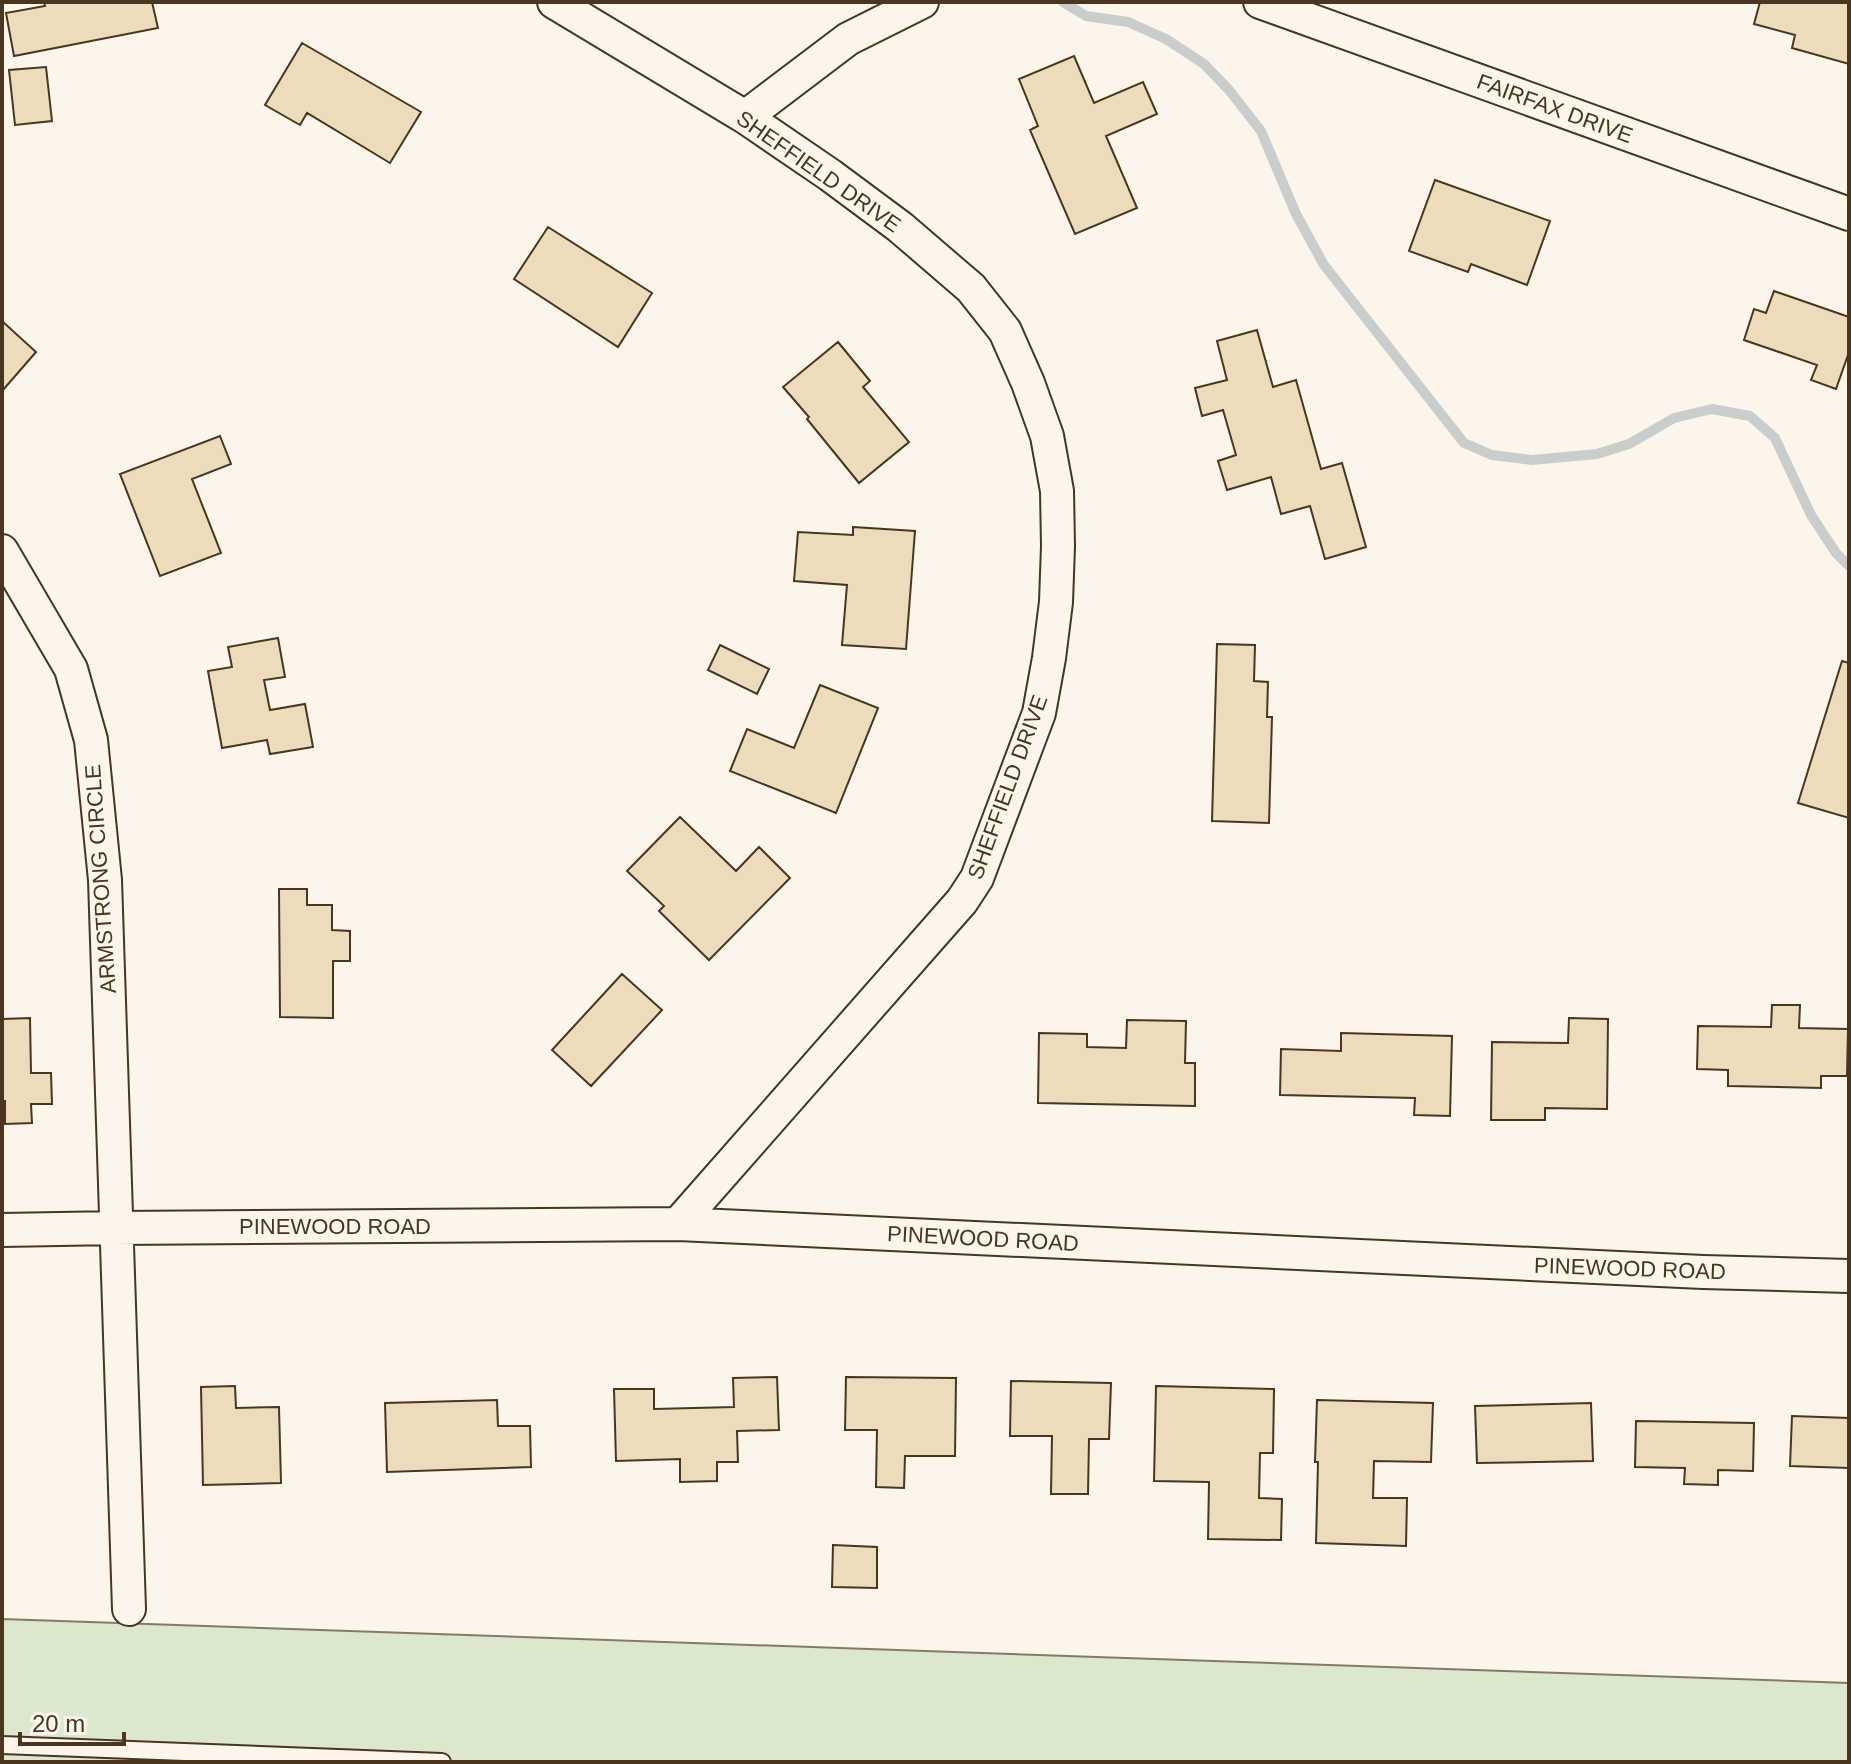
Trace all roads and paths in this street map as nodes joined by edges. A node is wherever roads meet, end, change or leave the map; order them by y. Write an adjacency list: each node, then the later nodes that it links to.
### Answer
1 (554, 2): 4 (street, SHEFFIELD DRIVE)
2 (922, 2): 4 (street)
3 (1260, 2): 5 (street, FAIRFAX DRIVE)
4 (745, 117): 7 (street, SHEFFIELD DRIVE)
5 (1849, 214)
6 (2, 551): 8 (street, ARMSTRONG CIRCLE)
7 (678, 1224): 8 (street, PINEWOOD ROAD); 10 (street, PINEWOOD ROAD)
8 (116, 1228): 9 (street); 11 (street, ARMSTRONG CIRCLE)
9 (2, 1230)
10 (1849, 1276)
11 (129, 1609)
12 (2, 1745): 13 (lane)
13 (442, 1762)

